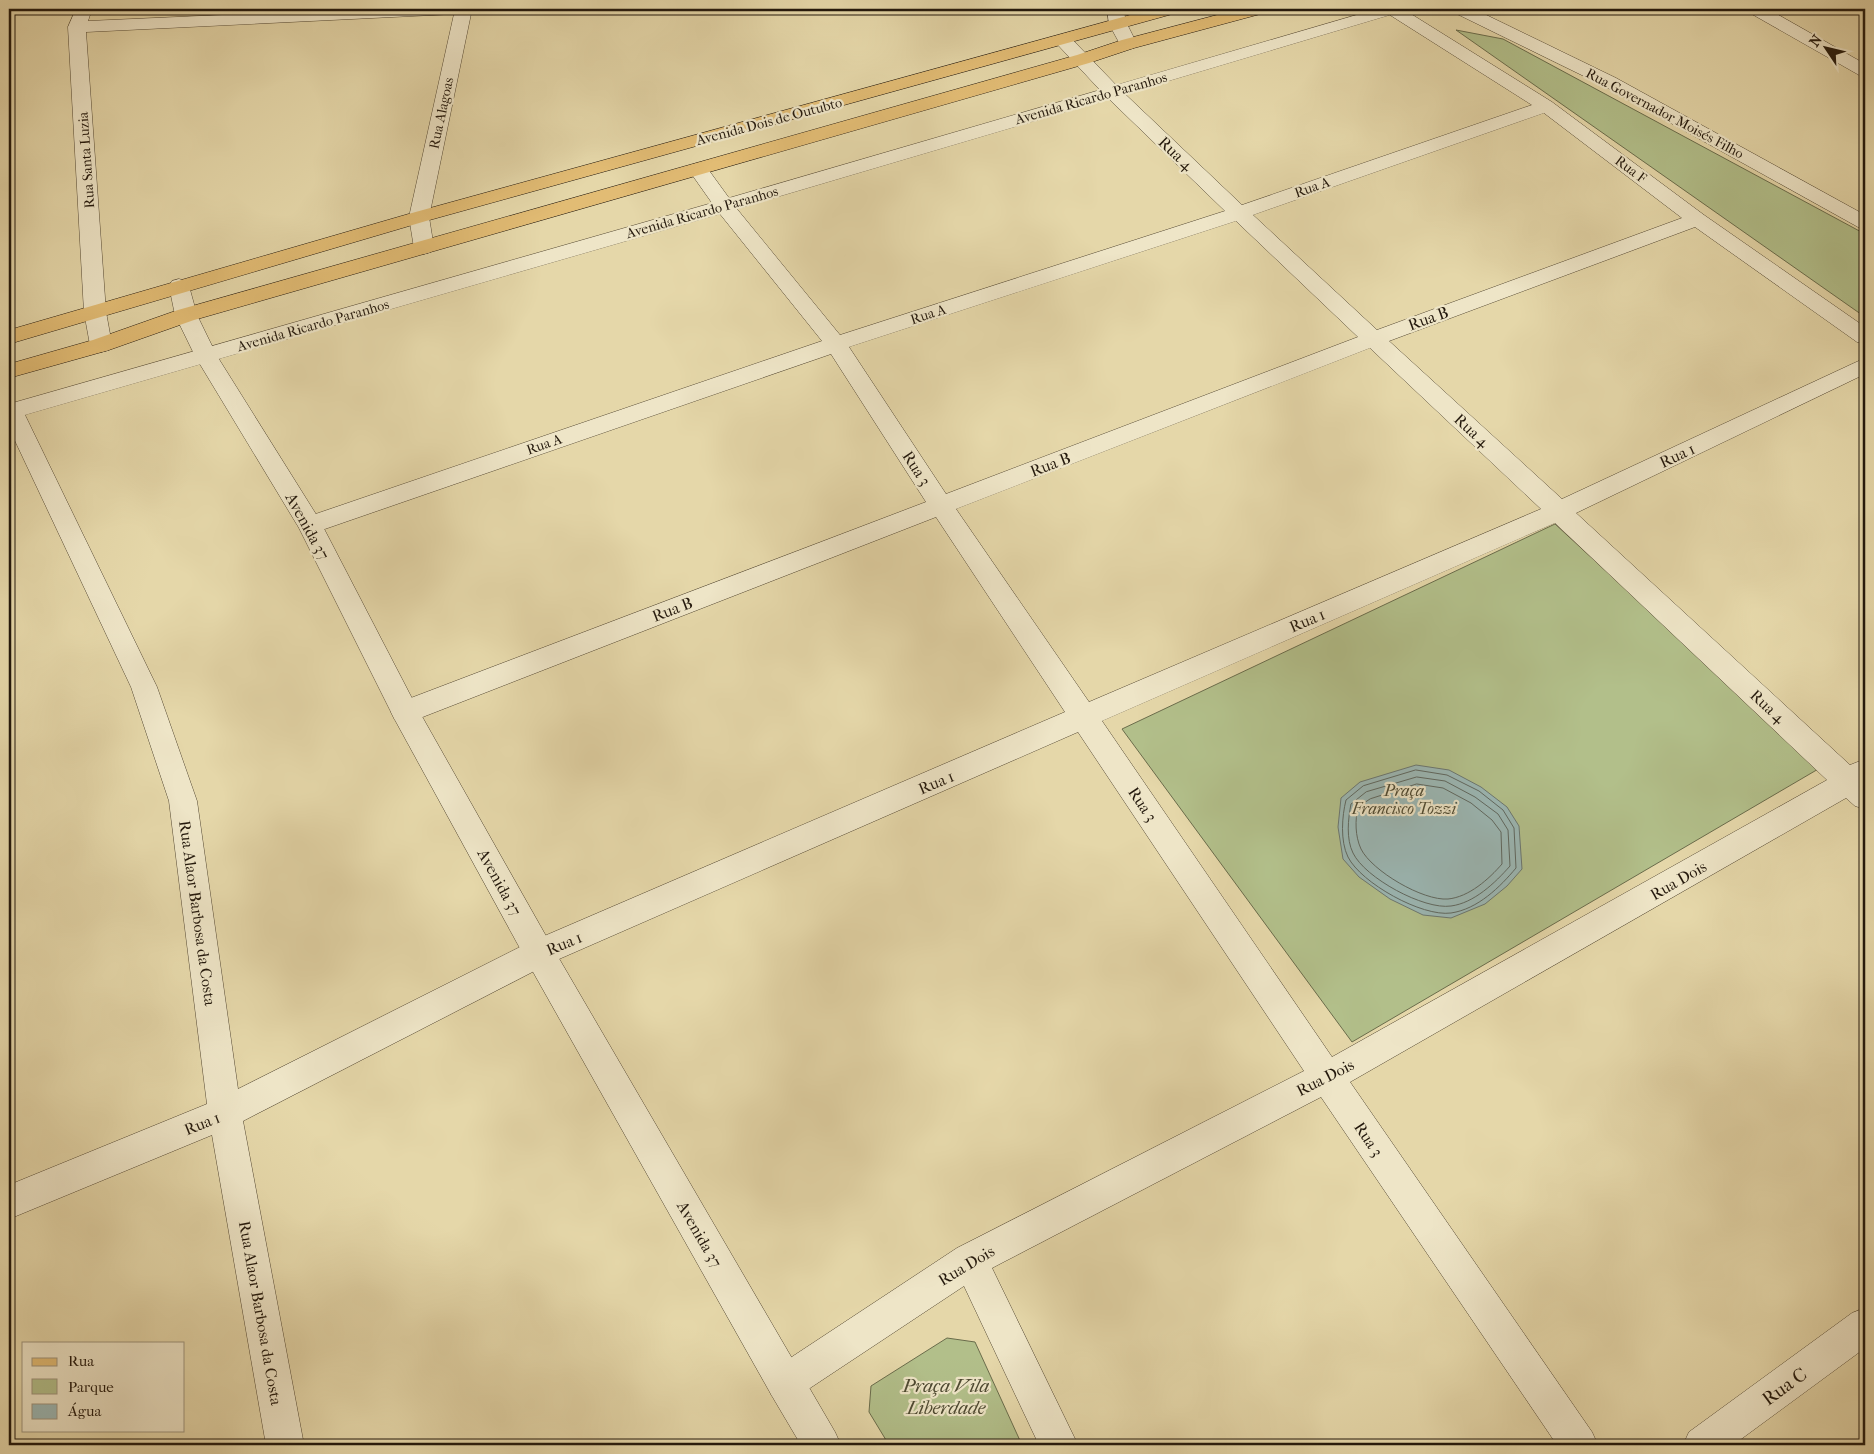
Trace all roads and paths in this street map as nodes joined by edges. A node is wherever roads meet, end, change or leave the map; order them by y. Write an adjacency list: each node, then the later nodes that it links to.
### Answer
1 (85, 9): 10 (street, Rua Santa Luzia)
2 (456, 9): 10 (street)
3 (464, 9): 20 (street, Rua Alagoas)
4 (1170, 9): 9 (main road)
5 (1258, 9): 12 (main road)
6 (1393, 9): 15 (street, Avenida Ricardo Paranhos); 16 (street, Rua F)
7 (1461, 9): 22 (street, Rua Governador Moisés Filho)
8 (1756, 9): 14 (street)
9 (1116, 16): 11 (main road, Avenida Dois de Outubto); 12 (street)
10 (77, 27): 25 (street, Rua Santa Luzia)
11 (1063, 40): 13 (street, Rua 4); 20 (main road, Avenida Dois de Outubto)
12 (1128, 44): 13 (main road)
13 (1083, 59): 15 (street, Rua 4); 17 (main road)
14 (1865, 71)
15 (1112, 92): 18 (street, Avenida Ricardo Paranhos); 19 (street, Rua 4)
16 (1546, 106): 19 (street, Rua A); 21 (street, Rua F)
17 (698, 169): 18 (street, Rua 3); 23 (main road)
18 (724, 206): 30 (street, Rua 3); 32 (street, Avenida Ricardo Paranhos)
19 (1239, 213): 29 (street, Rua 4); 30 (street, Rua A)
20 (418, 218): 23 (street); 24 (main road, Avenida Dois de Outubto)
21 (1697, 219): 28 (street, Rua F); 29 (street, Rua B)
22 (1865, 223)
23 (424, 248): 26 (main road)
24 (179, 286): 25 (main road, Avenida Dois de Outubto); 26 (street, Avenida 37)
25 (95, 312): 27 (main road, Avenida Dois de Outubto); 31 (street, Rua Santa Luzia)
26 (186, 315): 31 (main road); 32 (street, Avenida 37)
27 (9, 337)
28 (1865, 337)
29 (1373, 339): 36 (street, Rua B); 37 (street, Rua 4)
30 (836, 344): 36 (street, Rua 3); 38 (street, Rua A)
31 (102, 345): 34 (main road)
32 (206, 356): 35 (street, Avenida Ricardo Paranhos); 38 (street, Avenida 37)
33 (1865, 365): 37 (street, Rua 1)
34 (9, 372)
35 (10, 412): 44 (street, Rua Alaor Barbosa da Costa)
36 (941, 506): 39 (street, Rua B); 40 (street, Rua 3)
37 (1559, 511): 40 (street, Rua 1); 41 (street, Rua 4)
38 (310, 525): 39 (street, Avenida 37)
39 (405, 712): 42 (street, Avenida 37)
40 (1084, 717): 42 (street, Rua 1); 43 (street, Rua 3)
41 (1859, 782): 43 (street, Rua Dois)
42 (540, 953): 44 (street, Rua 1); 48 (street, Avenida 37)
43 (1326, 1076): 46 (street, Rua Dois); 52 (street, Rua 3)
44 (225, 1114): 45 (street, Rua 1); 49 (street, Rua Alaor Barbosa da Costa)
45 (9, 1202)
46 (970, 1261): 48 (street, Rua Dois); 51 (street)
47 (1865, 1326): 53 (street, Rua C)
48 (785, 1383): 50 (street, Avenida 37)
49 (285, 1445)
50 (822, 1445)
51 (1059, 1445)
52 (1579, 1445)
53 (1702, 1445)

